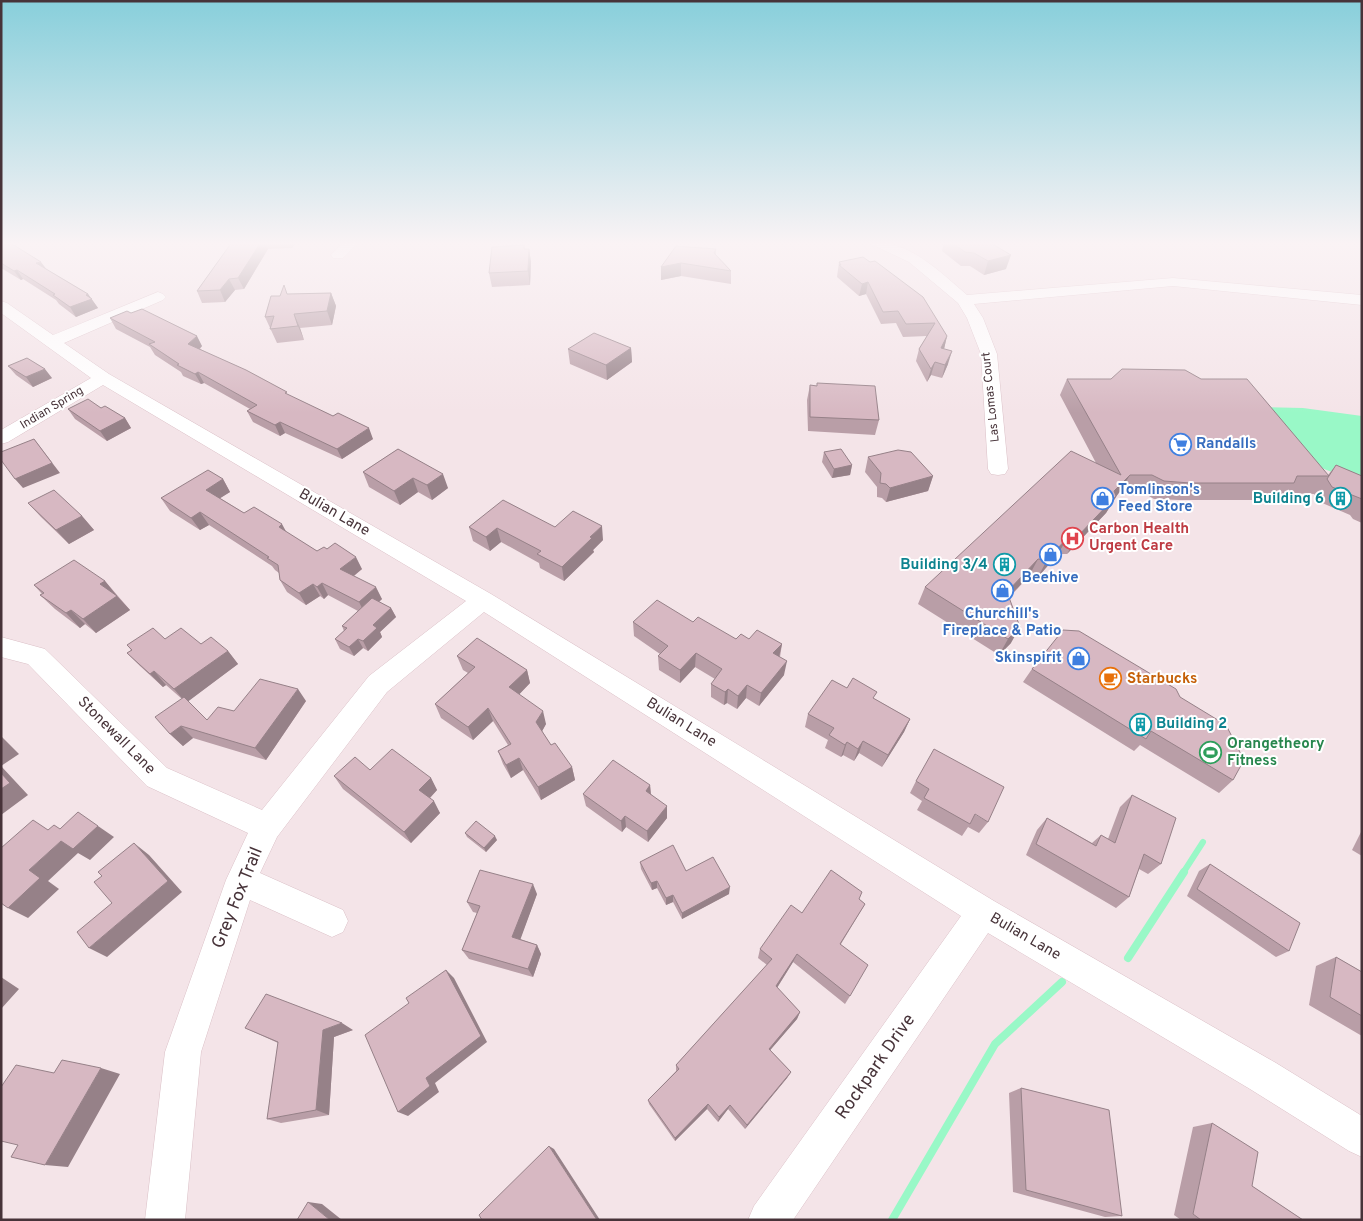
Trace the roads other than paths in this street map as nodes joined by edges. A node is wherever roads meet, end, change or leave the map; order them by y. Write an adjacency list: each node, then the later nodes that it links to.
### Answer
1 (153, 299): 7 (street)
2 (976, 299): 4 (street)
3 (1312, 299): 6 (street)
4 (964, 300): 10 (street, Las Lomas Court)
5 (1, 306): 7 (street, Bulian Lane)
6 (1362, 307)
7 (54, 341): 8 (street, Bulian Lane)
8 (103, 378): 9 (street, Indian Spring); 11 (street, Bulian Lane)
9 (1, 438)
10 (998, 469)
11 (483, 600): 13 (street, Grey Fox Trail); 15 (street, Bulian Lane)
12 (1, 647): 13 (street, Stonewall Lane)
13 (267, 827): 14 (street, Grey Fox Trail)
14 (241, 880): 16 (street); 18 (street, Grey Fox Trail)
15 (983, 912): 17 (street, Bulian Lane); 19 (street, Rockpark Drive)
16 (332, 921)
17 (1362, 1138)
18 (165, 1220)
19 (768, 1220)

